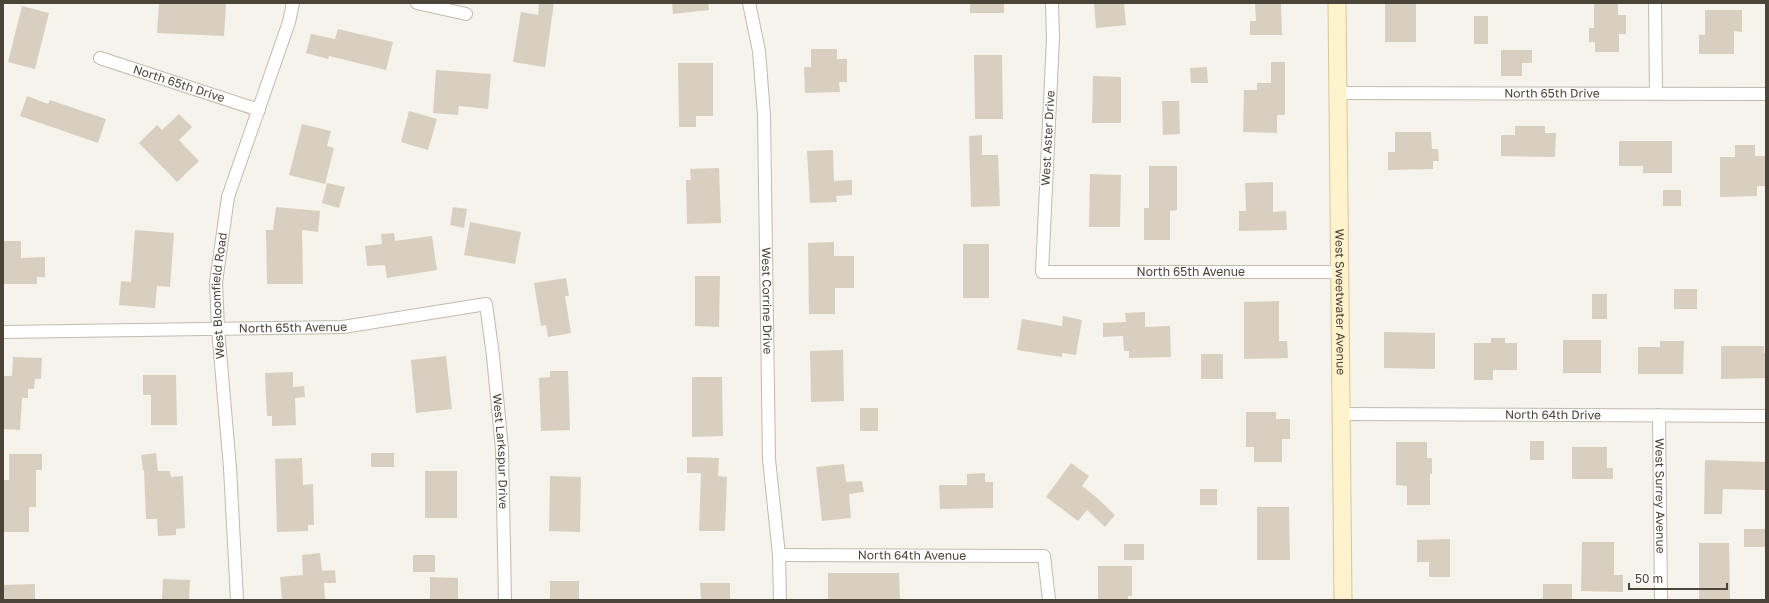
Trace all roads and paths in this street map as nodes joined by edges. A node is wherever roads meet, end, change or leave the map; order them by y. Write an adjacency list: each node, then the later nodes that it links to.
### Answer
1 (293, 3): 12 (street, West Bloomfield Road)
2 (418, 3): 7 (street)
3 (749, 3): 21 (street, West Corrine Drive)
4 (1052, 3): 13 (street, West Aster Drive)
5 (1337, 3): 10 (street, West Sweetwater Avenue)
6 (1655, 3): 9 (street)
7 (466, 14)
8 (100, 58): 12 (street, North 65th Drive)
9 (1656, 93): 10 (street, North 65th Drive); 11 (street, North 65th Drive)
10 (1338, 94): 14 (street, West Sweetwater Avenue)
11 (1766, 94)
12 (259, 110): 16 (street, West Bloomfield Road)
13 (1042, 272): 14 (street, North 65th Avenue)
14 (1339, 272): 18 (street, West Sweetwater Avenue)
15 (486, 304): 16 (street, North 65th Avenue); 23 (street, West Larkspur Drive)
16 (218, 329): 17 (street, North 65th Avenue); 22 (street, West Bloomfield Road)
17 (3, 332)
18 (1340, 414): 19 (street, North 64th Drive); 26 (street, West Sweetwater Avenue)
19 (1660, 415): 20 (street, North 64th Drive); 27 (street, West Surrey Avenue)
20 (1766, 416)
21 (779, 555): 24 (street, West Corrine Drive); 25 (street, North 64th Avenue)
22 (237, 600)
23 (505, 600)
24 (780, 600)
25 (1049, 600)
26 (1343, 600)
27 (1661, 600)

